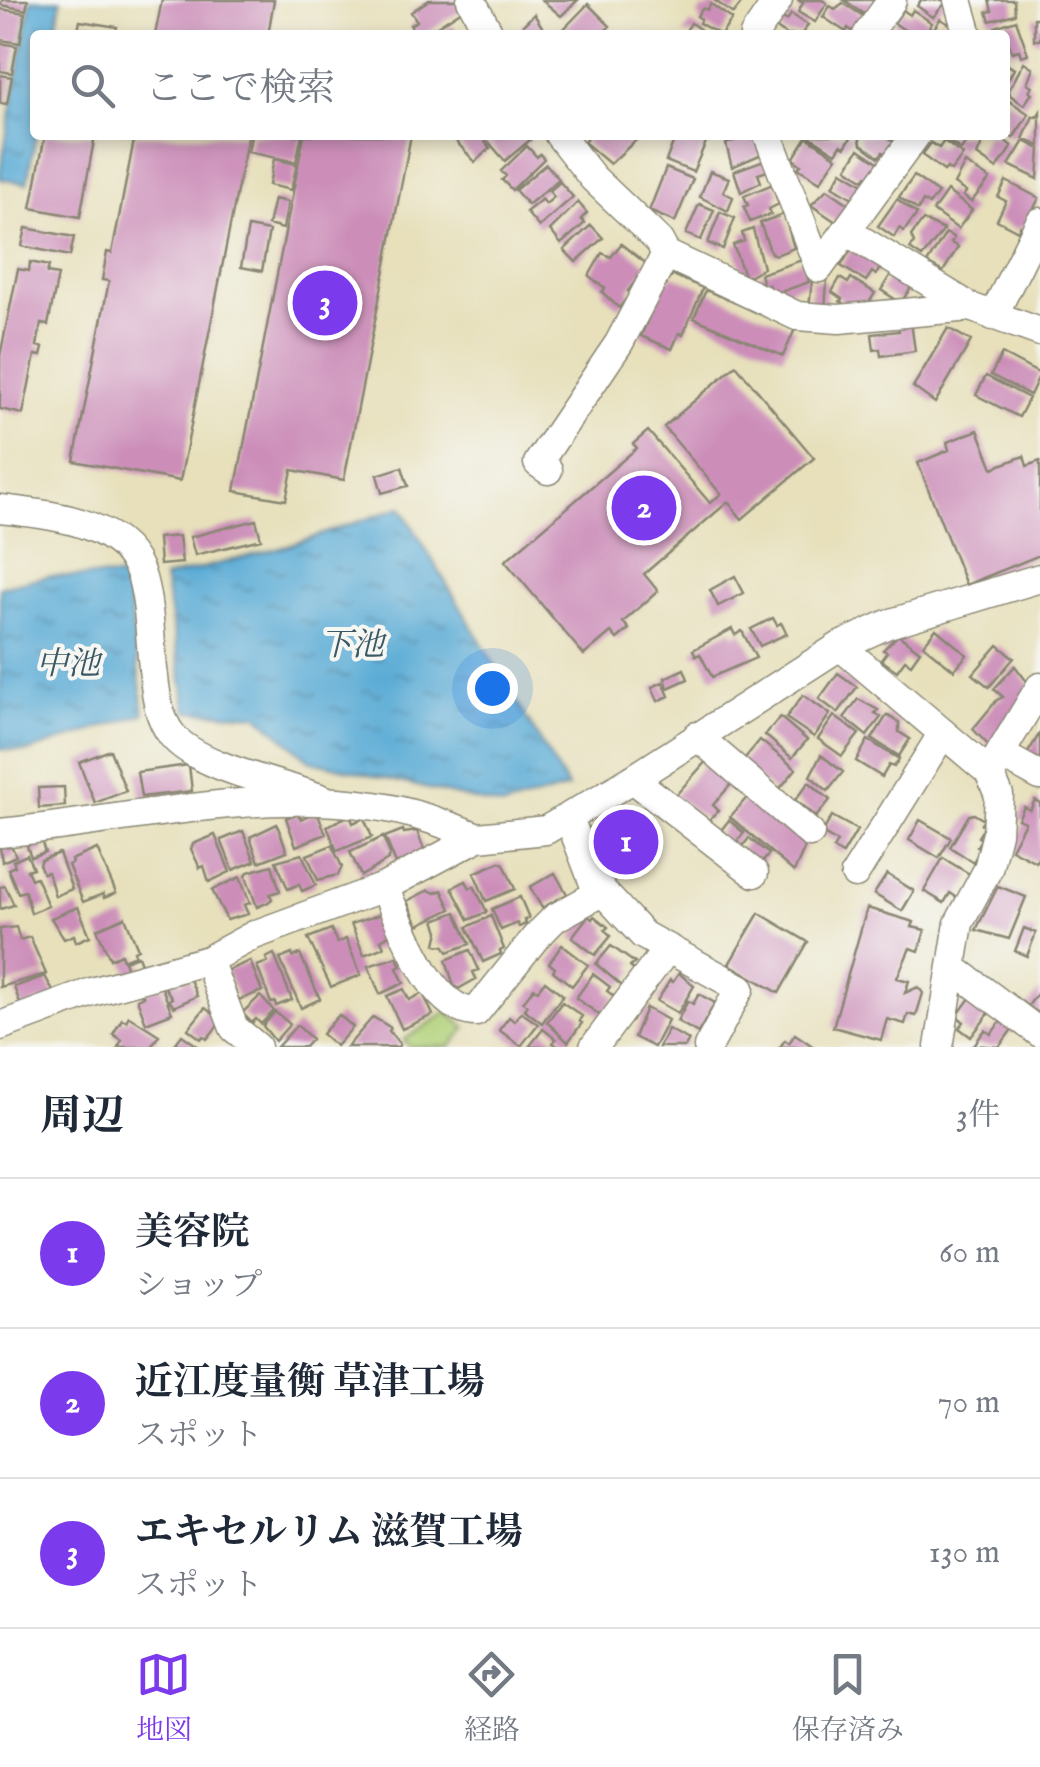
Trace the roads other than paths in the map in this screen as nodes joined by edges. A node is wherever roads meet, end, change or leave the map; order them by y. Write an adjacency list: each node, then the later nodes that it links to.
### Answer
1 (470, 0): 5 (street)
2 (778, 0): 6 (street)
3 (892, 0): 7 (street)
4 (958, 0): 8 (street)
5 (487, 30)
6 (757, 30)
7 (871, 30)
8 (967, 30)
9 (563, 140): 14 (street)
10 (912, 140): 13 (street)
11 (773, 148): 13 (street)
12 (1040, 222): 15 (street)
13 (848, 232): 15 (street)
14 (666, 254): 15 (street); 17 (street)
15 (982, 312): 16 (street)
16 (1040, 332)
17 (548, 470)
18 (0, 508): 27 (street)
19 (1040, 578): 20 (street)
20 (840, 646): 22 (street); 23 (street)
21 (1040, 687): 24 (street)
22 (943, 733): 24 (street); 33 (street)
23 (697, 736): 26 (street); 30 (street)
24 (992, 766): 25 (street); 38 (street)
25 (1040, 776)
26 (633, 780): 28 (street); 32 (street)
27 (325, 800): 29 (street); 31 (street)
28 (569, 818): 31 (street); 35 (street)
29 (0, 833)
30 (810, 833)
31 (478, 837): 34 (street)
32 (754, 873)
33 (855, 874)
34 (384, 887): 35 (street); 37 (street)
35 (602, 891): 36 (street)
36 (668, 948): 42 (street); 43 (street)
37 (208, 960): 39 (street); 41 (street)
38 (954, 969): 40 (street); 44 (street)
39 (0, 1026)
40 (1040, 1032)
41 (257, 1047)
42 (594, 1047)
43 (708, 1047)
44 (940, 1047)

